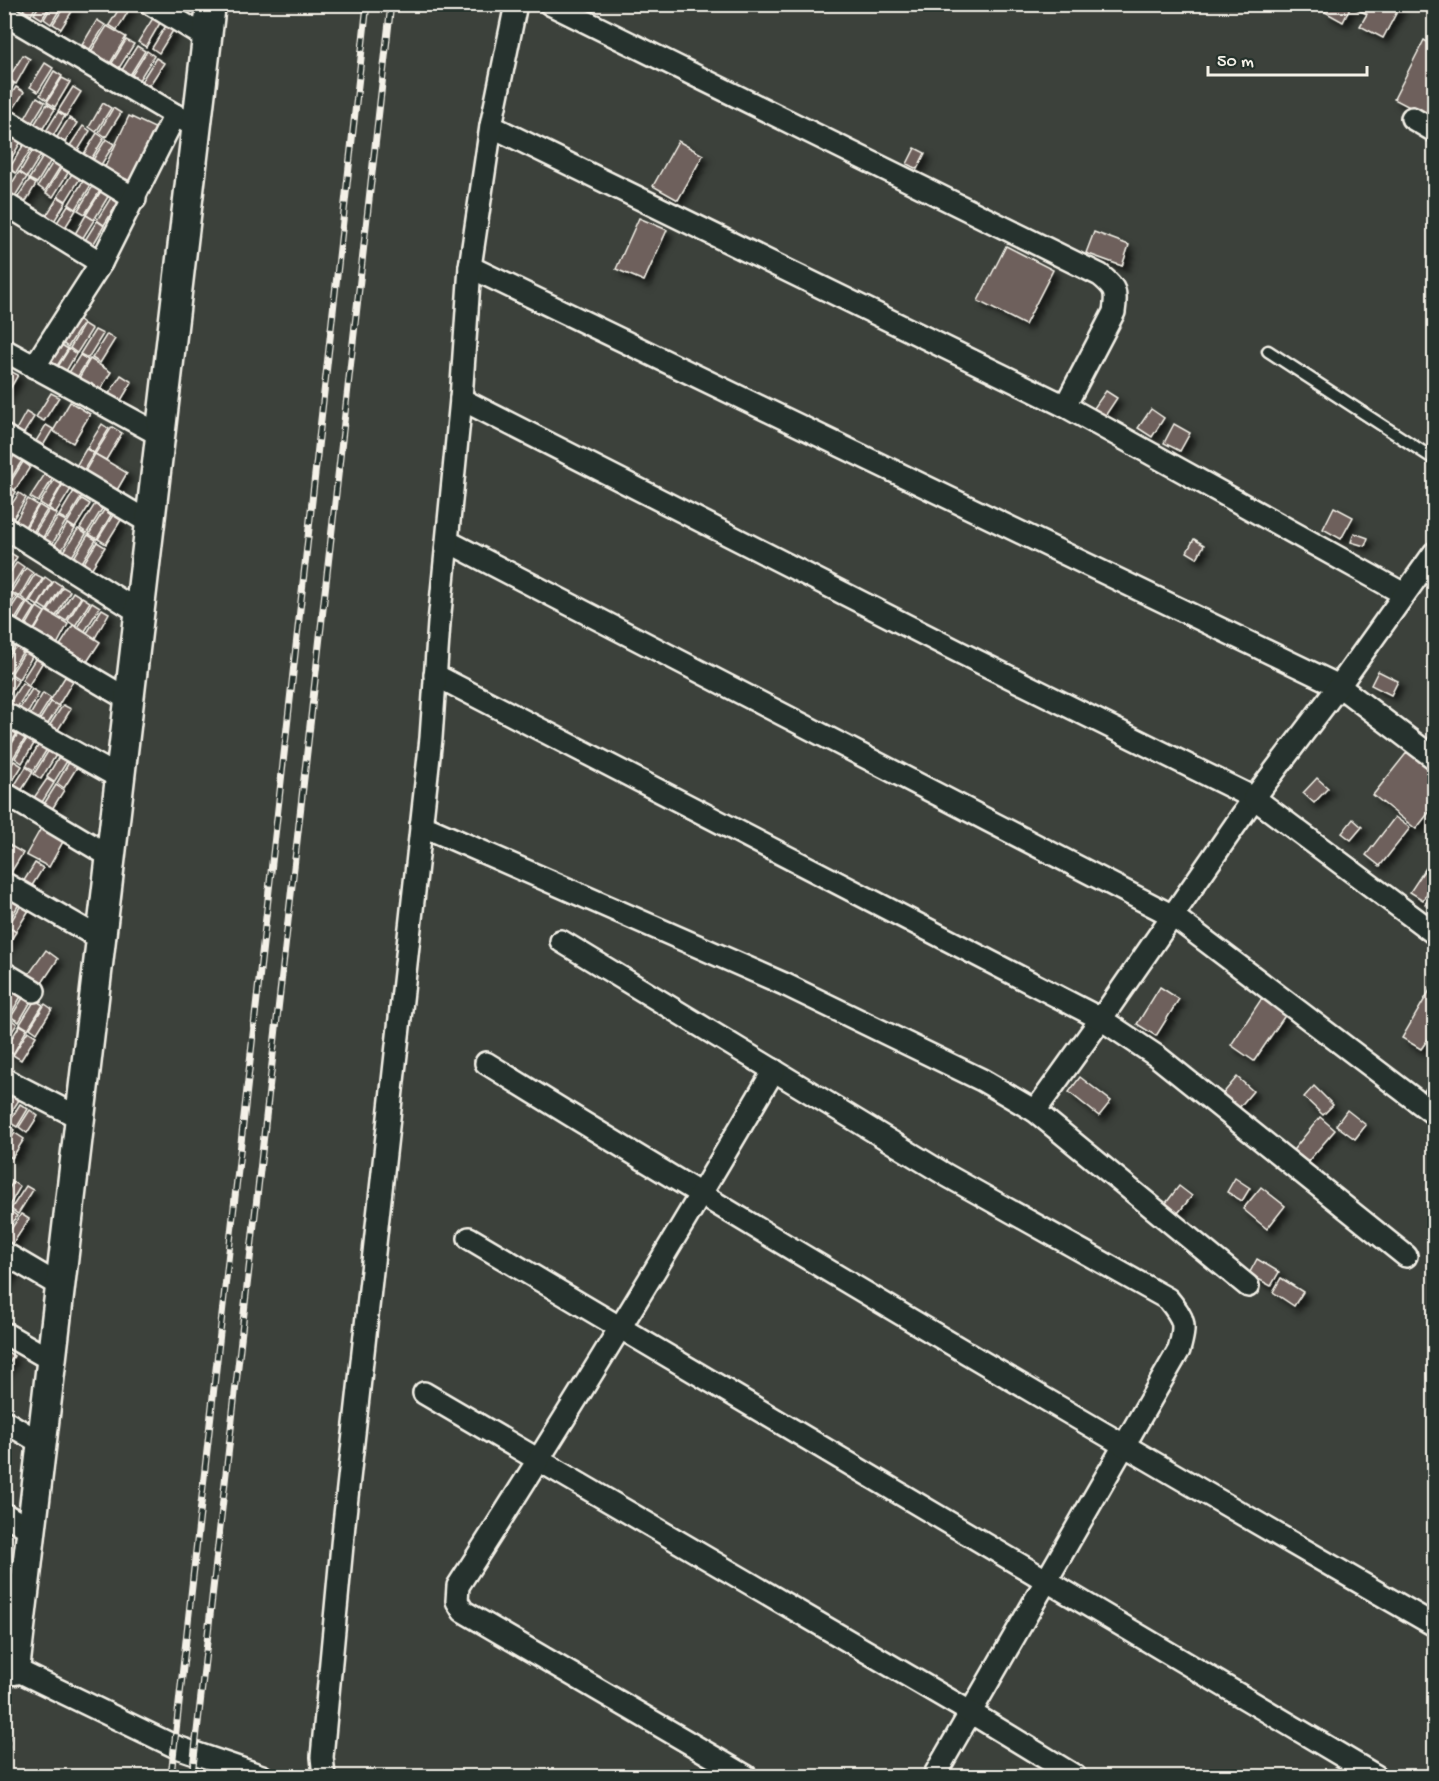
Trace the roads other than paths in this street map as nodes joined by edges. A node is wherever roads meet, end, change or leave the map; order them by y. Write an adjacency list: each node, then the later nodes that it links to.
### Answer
1 (151, 4): 6 (street)
2 (211, 4): 6 (street)
3 (516, 4): 10 (street)
4 (550, 4): 20 (street)
5 (4, 14): 9 (street)
6 (207, 38): 9 (street)
7 (1412, 118): 11 (street)
8 (4, 119): 12 (street)
9 (186, 121): 12 (street); 21 (street)
10 (491, 126): 15 (street); 20 (street)
11 (1434, 131)
12 (135, 199): 14 (street)
13 (6, 206): 14 (street)
14 (101, 263): 18 (street)
15 (470, 267): 19 (street); 32 (street)
16 (4, 350): 18 (street)
17 (1268, 351): 23 (lane)
18 (34, 366): 21 (street)
19 (461, 399): 26 (street); 38 (street)
20 (1065, 406): 28 (street)
21 (160, 435): 24 (street)
22 (4, 436): 24 (street)
23 (1434, 459)
24 (150, 523): 29 (street)
25 (4, 527): 29 (street)
26 (449, 542): 31 (street); 42 (street)
27 (1434, 553): 28 (street)
28 (1404, 594): 32 (street)
29 (139, 612): 33 (street)
30 (4, 626): 33 (street)
31 (435, 675): 39 (street); 48 (street)
32 (1339, 686): 35 (street); 38 (street)
33 (129, 700): 36 (street)
34 (4, 713): 36 (street)
35 (1434, 758)
36 (120, 778): 40 (street)
37 (4, 793): 40 (street)
38 (1254, 798): 42 (street); 43 (street)
39 (421, 825): 52 (street); 77 (street)
40 (111, 857): 44 (street)
41 (4, 884): 44 (street)
42 (1173, 916): 48 (street); 53 (street)
43 (1434, 933)
44 (101, 939): 54 (street)
45 (561, 941): 50 (street)
46 (4, 973): 47 (street)
47 (34, 991)
48 (1101, 1019): 52 (street); 58 (street)
49 (486, 1063): 55 (street)
50 (774, 1070): 55 (street); 67 (street)
51 (4, 1079): 54 (street)
52 (1035, 1111): 60 (street)
53 (1434, 1114)
54 (80, 1118): 59 (street)
55 (700, 1196): 61 (street); 67 (street)
56 (469, 1238): 61 (street)
57 (4, 1253): 59 (street)
58 (1406, 1256)
59 (60, 1286): 63 (street)
60 (1248, 1286)
61 (620, 1329): 68 (street); 71 (street)
62 (4, 1333): 63 (street)
63 (51, 1360): 66 (street)
64 (424, 1393): 68 (street)
65 (4, 1421): 66 (street)
66 (41, 1443): 70 (street)
67 (1125, 1447): 71 (street); 73 (street)
68 (539, 1460): 75 (street); 78 (street)
69 (4, 1514): 70 (street)
70 (31, 1530): 72 (street)
71 (1047, 1581): 75 (street); 81 (street)
72 (13, 1607): 74 (street)
73 (1434, 1624)
74 (10, 1667): 76 (street)
75 (970, 1713): 79 (street); 80 (street)
76 (262, 1776)
77 (324, 1776)
78 (746, 1776)
79 (934, 1776)
80 (1075, 1776)
81 (1376, 1776)

